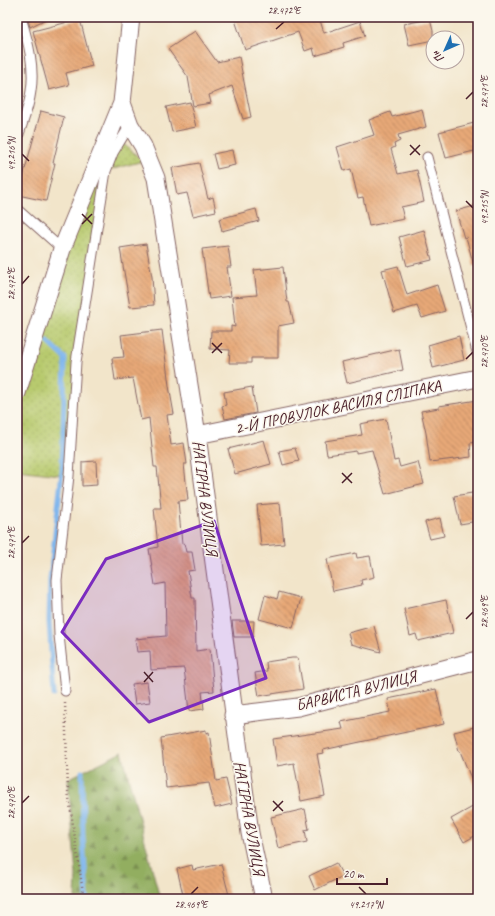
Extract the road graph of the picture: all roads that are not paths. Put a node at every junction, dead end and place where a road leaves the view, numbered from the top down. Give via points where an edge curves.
1 (21, 17) edge
2 (132, 17) edge
3 (122, 103) junction
4 (130, 125) junction
5 (17, 140) edge
6 (427, 157) dead end
7 (17, 208) edge
8 (62, 249) junction
9 (478, 356) edge
10 (478, 378) edge
11 (17, 393) edge
12 (197, 435) junction
13 (478, 660) edge
14 (65, 690) road end
15 (233, 715) junction
16 (264, 899) edge

1 - 5 lane via 32,70 28,108
2 - 3 street
3 - 4 street, НАГІРНА ВУЛИЦЯ
3 - 8 street
4 - 12 street, НАГІРНА ВУЛИЦЯ via 143,146 156,178
4 - 14 lane via 113,153 106,171 76,362 69,476 57,580
6 - 9 lane
7 - 8 lane
8 - 11 street
10 - 12 street, 2-Й ПРОВУЛОК ВАСИЛЯ СЛІПАКА
12 - 15 street, НАГІРНА ВУЛИЦЯ
13 - 15 street, БАРВИСТА ВУЛИЦЯ via 298,707
15 - 16 street, НАГІРНА ВУЛИЦЯ via 250,833

